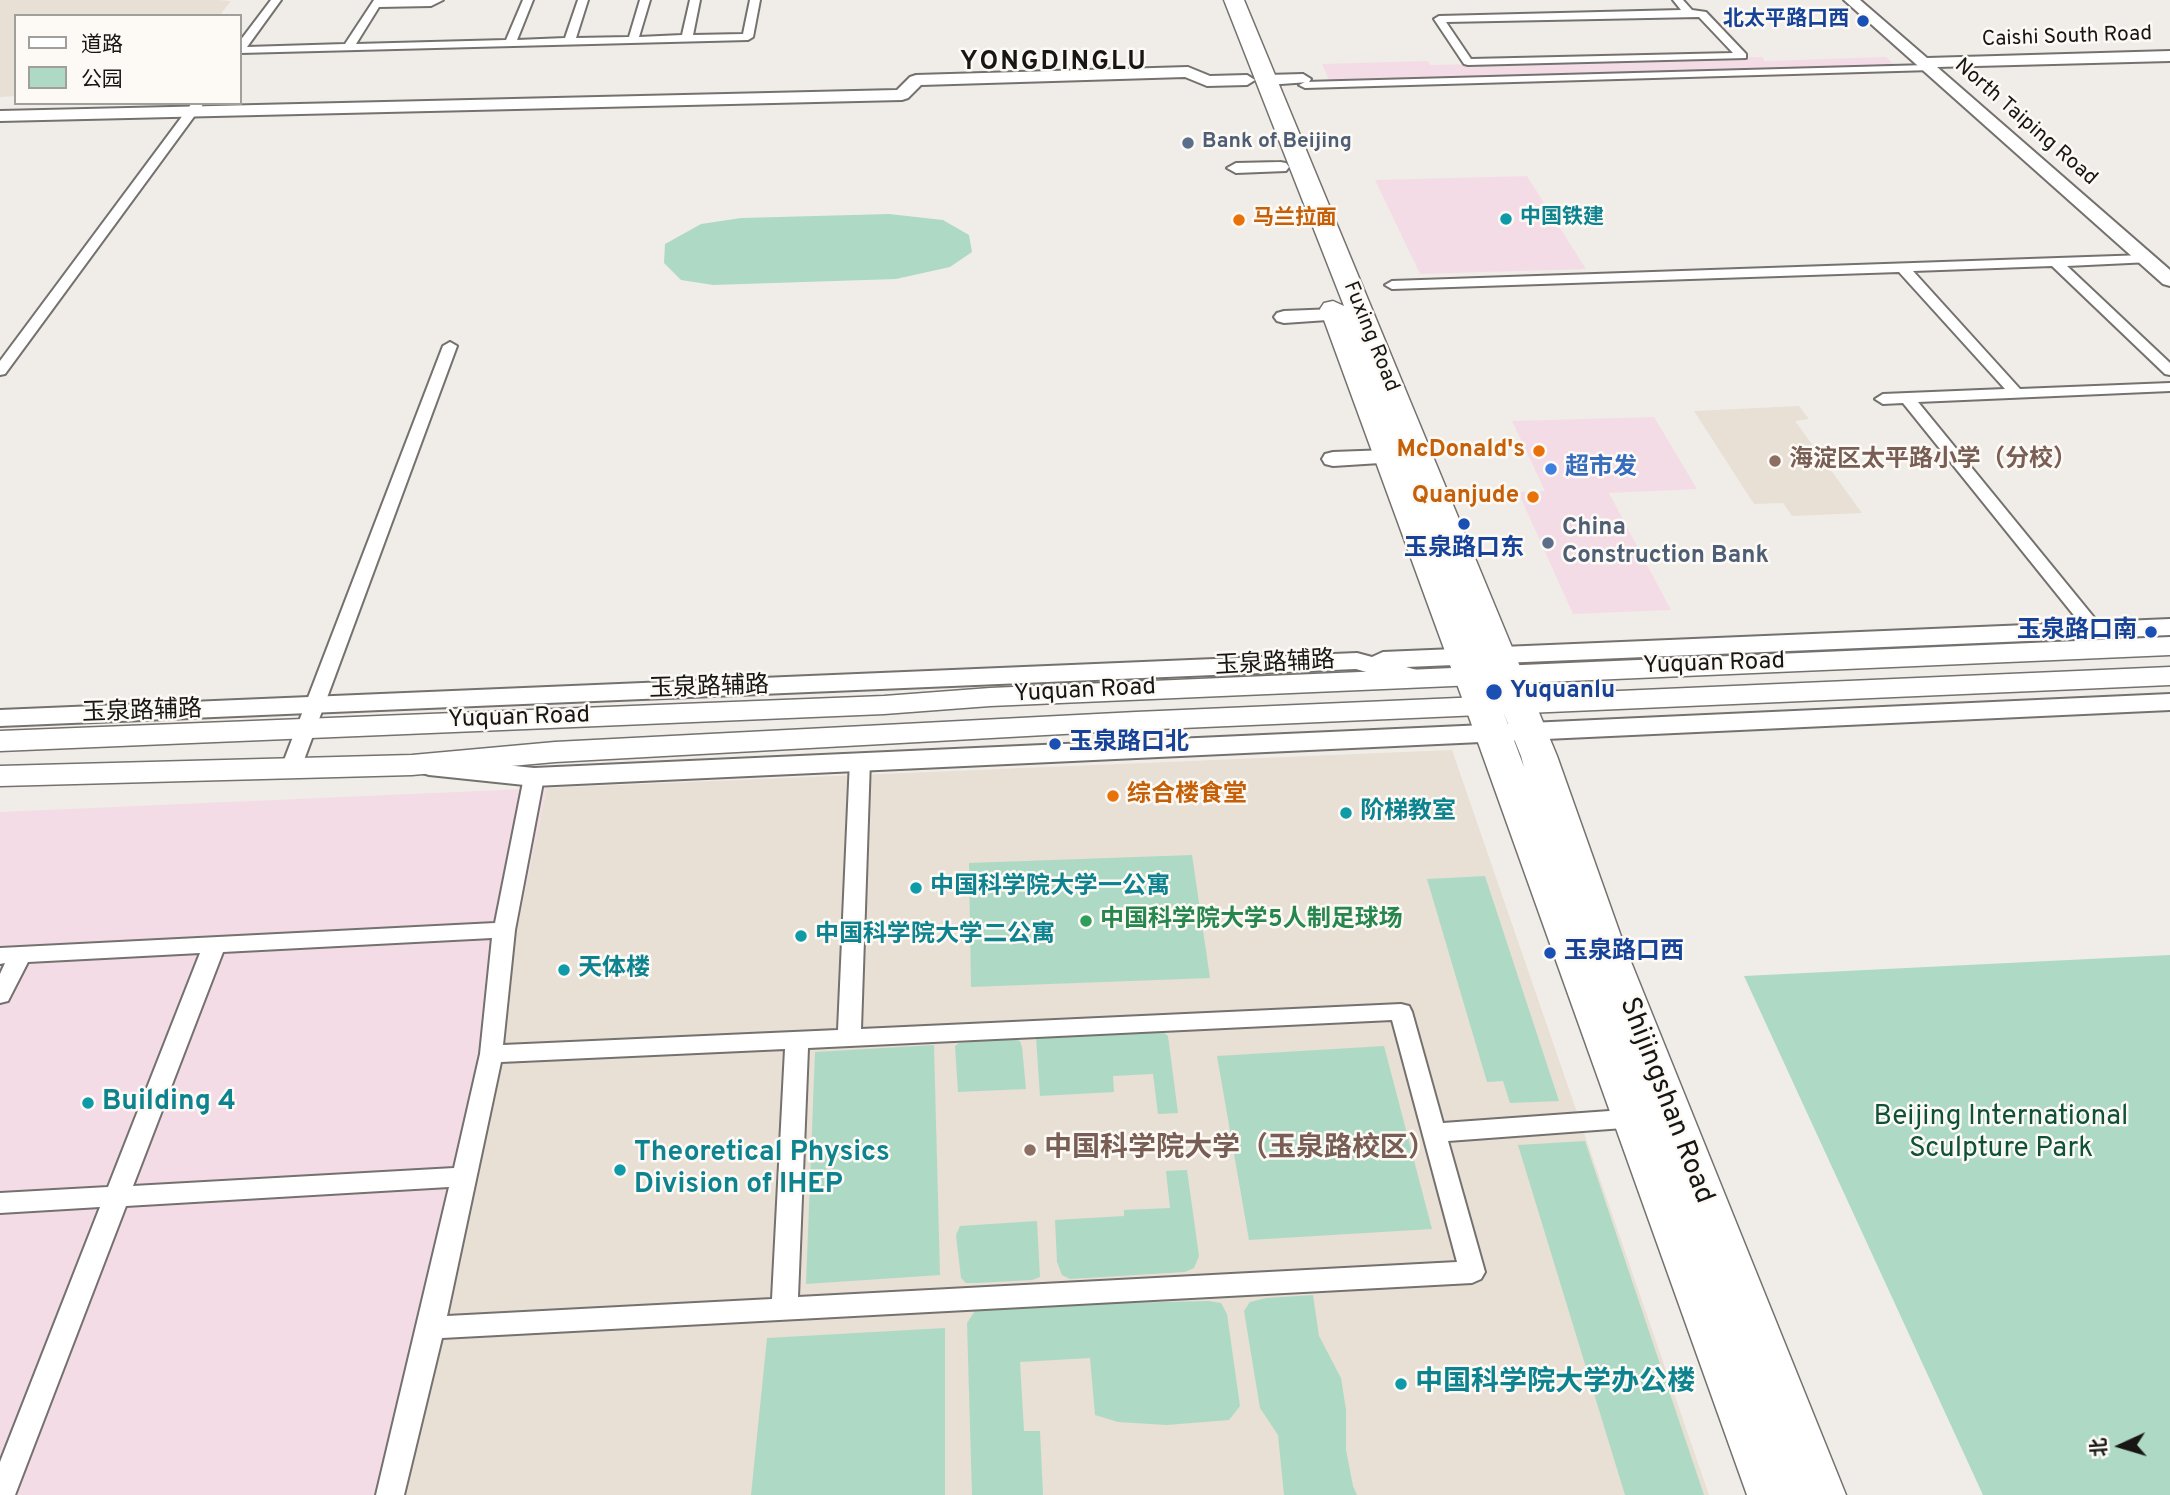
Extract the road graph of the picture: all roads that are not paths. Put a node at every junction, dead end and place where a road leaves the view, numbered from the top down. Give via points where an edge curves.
1 (276, 0) edge
2 (438, 0) edge
3 (528, 0) edge
4 (583, 0) edge
5 (645, 0) edge
6 (695, 0) edge
7 (755, 0) edge
8 (1217, 0) edge
9 (1234, 0) edge
10 (1610, 0) edge
11 (1678, 0) edge
12 (1851, 0) edge
13 (378, 2) edge
14 (1689, 13) junction
15 (1622, 14) junction
16 (687, 39) junction
17 (633, 40) junction
18 (569, 42) junction
19 (510, 43) junction
20 (242, 46) edge
21 (349, 47) junction
22 (242, 49) edge
23 (2170, 56) edge
24 (1925, 65) junction
25 (1257, 80) junction
26 (1304, 82) joint
27 (192, 106) edge
28 (0, 108) edge
29 (0, 116) edge
30 (1280, 167) junction
31 (1236, 169) dead end
32 (2146, 259) junction
33 (2055, 262) junction
34 (1902, 267) junction
35 (2167, 276) edge
36 (1392, 285) dead end
37 (1335, 315) junction
38 (1284, 317) dead end
39 (450, 346) dead end
40 (0, 371) edge
41 (2170, 371) edge
42 (2170, 387) edge
43 (2017, 394) junction
44 (1907, 398) junction
45 (1883, 399) dead end
46 (1388, 457) junction
47 (1333, 459) dead end
48 (2170, 627) edge
49 (2095, 629) junction
50 (1811, 641) junction
51 (2170, 646) edge
52 (1945, 655) junction
53 (1357, 661) junction
54 (2170, 676) edge
55 (1415, 677) junction
56 (1495, 692) junction
57 (1747, 694) junction
58 (2170, 702) edge
59 (1896, 712) junction
60 (312, 716) junction
61 (0, 719) edge
62 (999, 730) junction
63 (0, 741) edge
64 (904, 759) junction
65 (860, 760) junction
66 (412, 765) junction
67 (291, 768) junction
68 (0, 776) edge
69 (534, 777) junction
70 (504, 930) junction
71 (214, 946) junction
72 (10, 956) edge
73 (0, 995) edge
74 (849, 1036) junction
75 (797, 1039) junction
76 (491, 1054) junction
77 (1637, 1118) junction
78 (1436, 1133) junction
79 (464, 1177) junction
80 (117, 1197) junction
81 (0, 1203) edge
82 (784, 1309) junction
83 (431, 1328) junction
84 (1, 1495) edge
85 (390, 1495) edge
86 (1774, 1495) edge
87 (1819, 1495) edge

1 - 20 street
2 - 13 street
3 - 19 street
4 - 18 street
5 - 17 street
6 - 16 street
7 - 16 street via 748,37
8 - 25 highway, Fuxing Road
9 - 25 highway, Fuxing Road
10 - 15 street
11 - 14 street
12 - 24 street, North Taiping Road
13 - 21 street
14 - 15 street
14 - 15 street via 1702,13 1742,56 1468,62 1439,19 1515,13
16 - 17 street
17 - 18 street
18 - 19 street
19 - 21 street
21 - 22 street
23 - 24 street, Caishi South Road
24 - 26 street
24 - 32 street, North Taiping Road
25 - 26 street
25 - 27 street via 1207,81 1188,72 916,80 902,95
25 - 30 highway, Fuxing Road
25 - 56 highway, Fuxing Road
27 - 28 street
27 - 29 street
27 - 40 street
30 - 31 street
30 - 37 highway, Fuxing Road
32 - 33 street
32 - 35 street, North Taiping Road
33 - 34 street
33 - 41 street
34 - 36 street
34 - 43 street
37 - 38 street
37 - 46 highway, Fuxing Road
39 - 60 street
42 - 43 street
43 - 44 street
44 - 45 street
44 - 49 street
46 - 47 street
46 - 56 highway, Fuxing Road
48 - 49 street, Yuquan Road
49 - 50 street, Yuquan Road
50 - 52 street
50 - 56 street, Yuquan Road
51 - 52 main road, Yuquan Road
52 - 56 main road, Yuquan Road
53 - 55 street, 玉泉路辅路
53 - 56 street, Yuquan Road
53 - 60 street, 玉泉路辅路
54 - 57 main road, Yuquan Road
55 - 56 main road, Yuquan Road
55 - 60 main road, Yuquan Road via 884,705
56 - 57 main road, Yuquan Road
56 - 59 street, Yuquan Road
56 - 62 main road, Yuquan Road
56 - 64 street
56 - 77 highway, Shijingshan Road
56 - 87 highway, Shijingshan Road via 1602,942
57 - 59 street
58 - 59 street, Yuquan Road
60 - 61 street, 玉泉路辅路
60 - 63 main road, Yuquan Road
60 - 67 street
62 - 64 street
62 - 66 main road, Yuquan Road via 555,751
64 - 65 street
65 - 69 street
65 - 74 street
66 - 67 main road, Yuquan Road
66 - 69 street
67 - 68 main road, Yuquan Road
69 - 70 street
70 - 71 street
70 - 76 street
71 - 72 street
71 - 80 street
72 - 73 street
74 - 75 street
74 - 78 street via 1401,1012
75 - 76 street
75 - 82 street
76 - 79 street
77 - 78 street
77 - 86 highway, Shijingshan Road
78 - 82 street via 1472,1272
79 - 80 street
79 - 83 street
80 - 81 street
80 - 84 street
82 - 83 street
83 - 85 street

